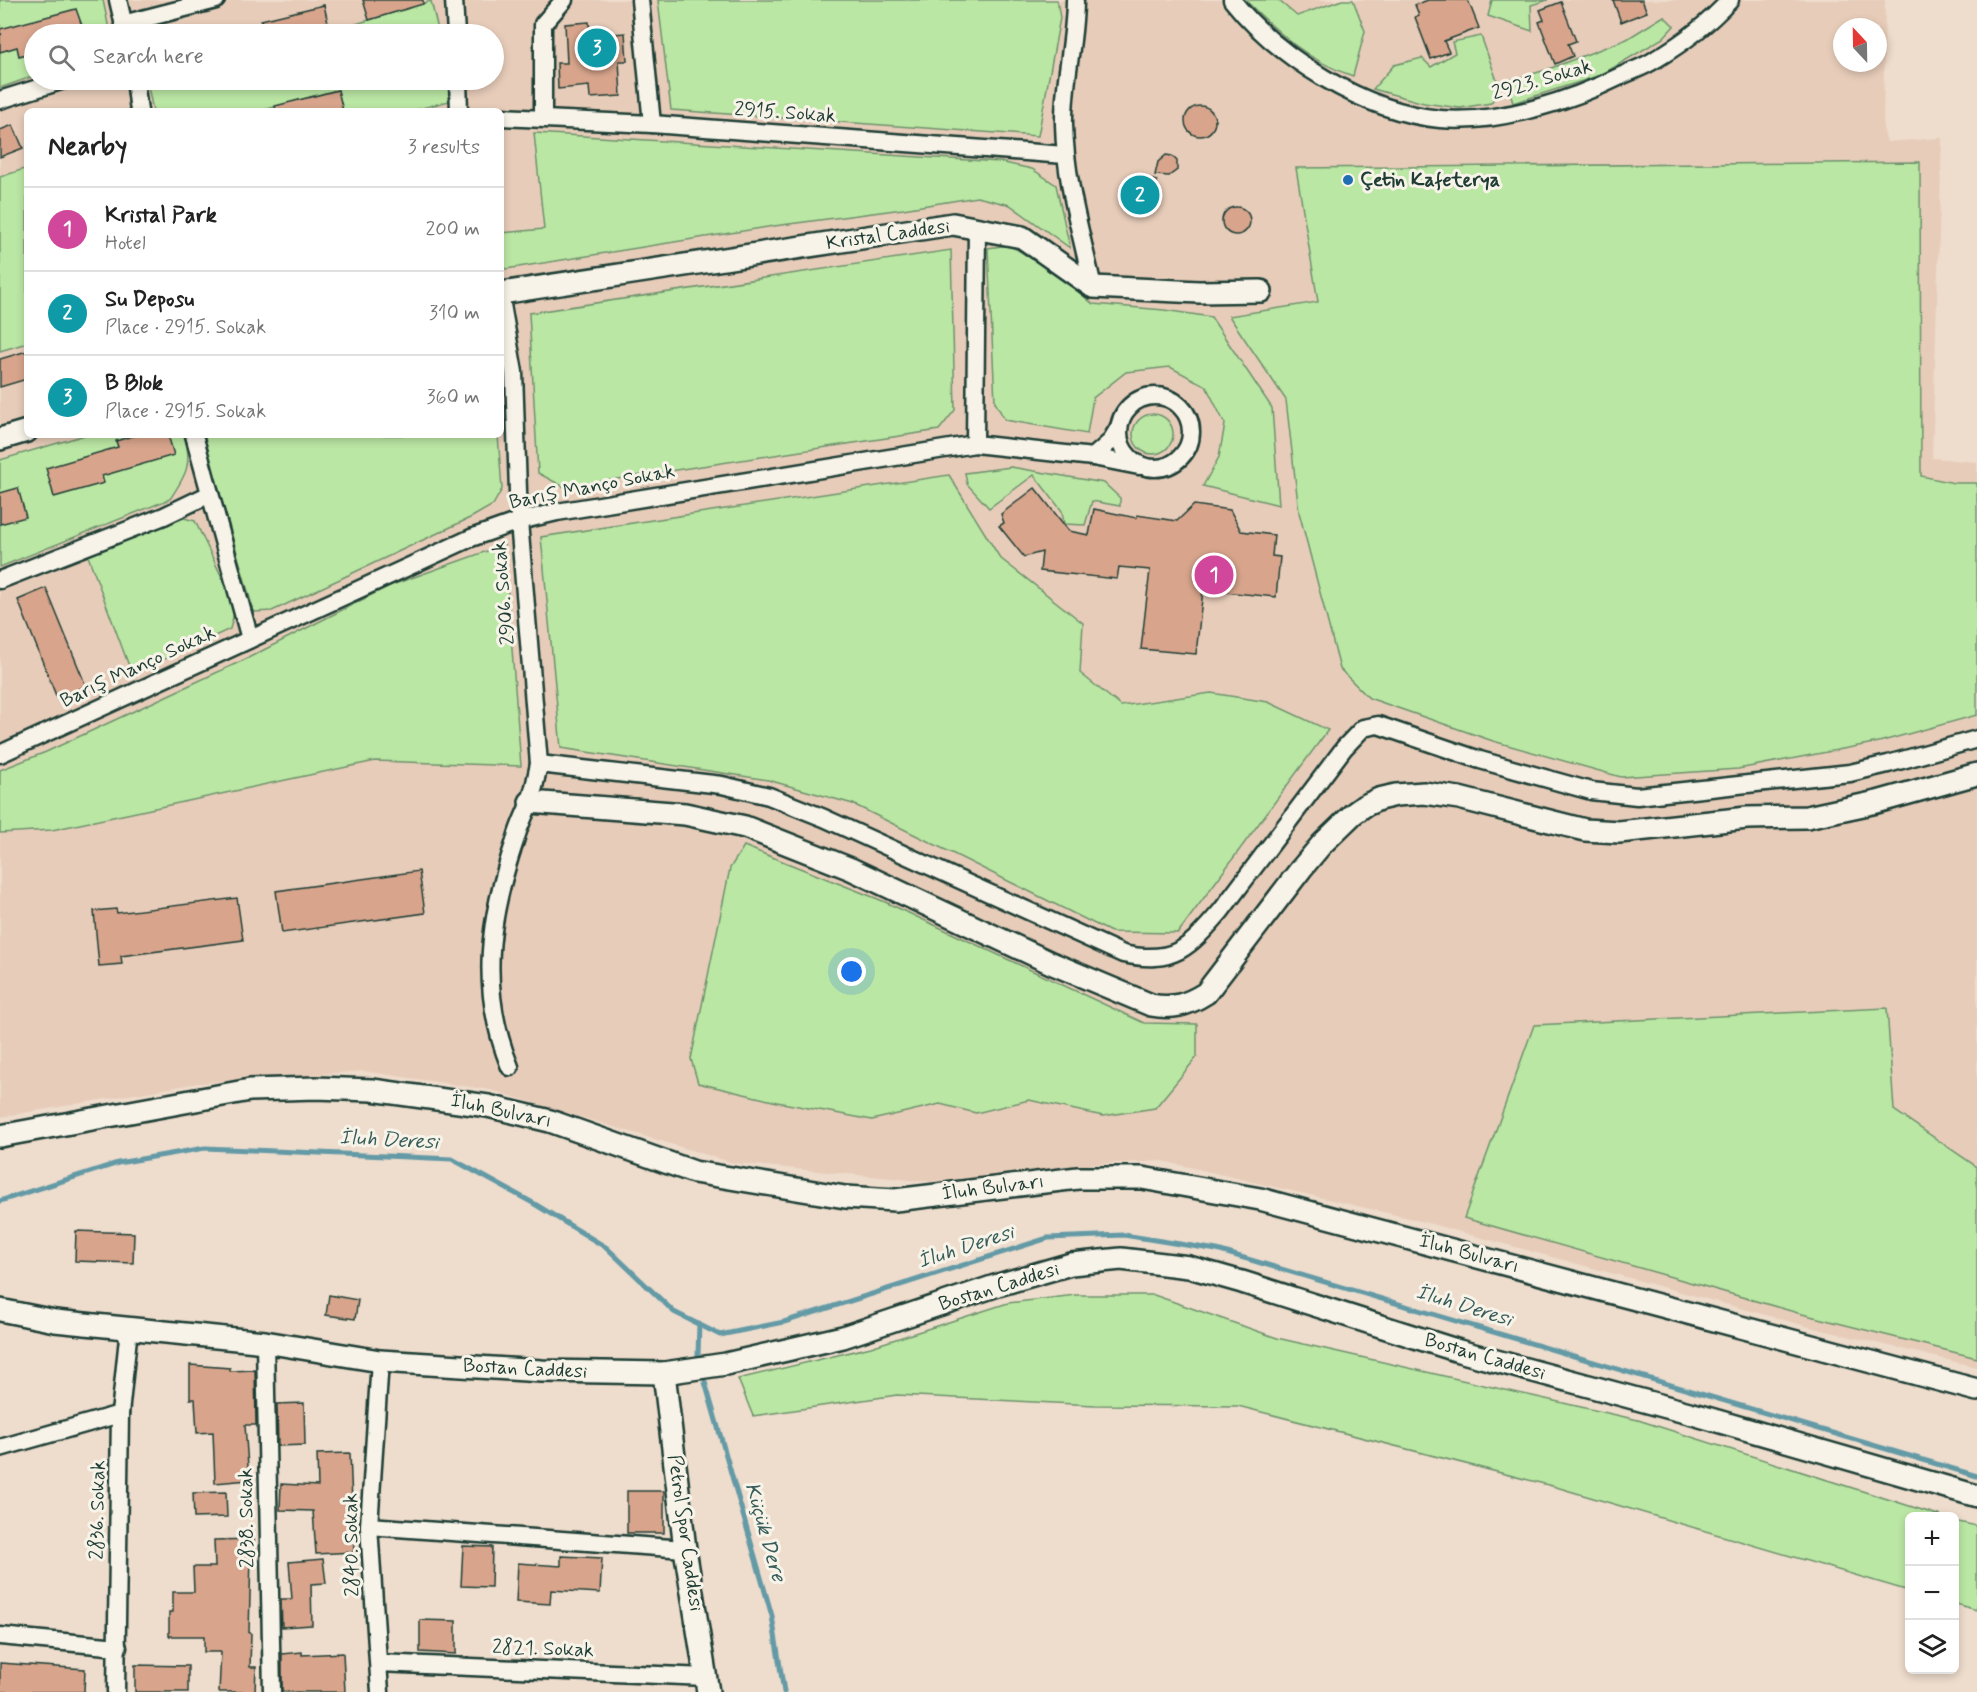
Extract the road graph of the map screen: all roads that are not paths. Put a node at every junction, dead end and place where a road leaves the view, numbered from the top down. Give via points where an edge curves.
1 (118, 0) edge
2 (216, 0) edge
3 (454, 0) edge
4 (564, 0) edge
5 (640, 0) edge
6 (1075, 0) edge
7 (1232, 0) edge
8 (1730, 0) edge
9 (124, 24) edge
10 (141, 24) edge
11 (455, 24) edge
12 (32, 90) edge
13 (136, 90) edge
14 (458, 90) edge
15 (0, 100) edge
16 (139, 108) edge
17 (459, 108) edge
18 (504, 117) edge
19 (543, 118) junction
20 (652, 124) junction
21 (1065, 155) junction
22 (977, 227) junction
23 (1093, 287) junction
24 (1261, 291) dead end
25 (504, 293) edge
26 (504, 316) edge
27 (1119, 428) junction
28 (24, 432) edge
29 (195, 438) edge
30 (0, 439) edge
31 (975, 444) junction
32 (1093, 457) junction
33 (1143, 466) junction
34 (210, 494) junction
35 (519, 521) junction
36 (0, 580) edge
37 (250, 639) junction
38 (1977, 739) edge
39 (0, 754) edge
40 (539, 764) junction
41 (1977, 774) edge
42 (530, 802) junction
43 (510, 1067) dead end
44 (0, 1136) edge
45 (0, 1310) edge
46 (129, 1328) junction
47 (265, 1342) junction
48 (380, 1361) junction
49 (664, 1373) junction
50 (1977, 1390) edge
51 (120, 1414) junction
52 (0, 1448) edge
53 (1977, 1496) edge
54 (369, 1526) junction
55 (686, 1549) junction
56 (0, 1636) edge
57 (118, 1647) junction
58 (379, 1663) junction
59 (707, 1685) edge
60 (116, 1692) edge
61 (272, 1692) edge
62 (380, 1692) edge

1 - 9 street
2 - 10 street
3 - 11 street
4 - 19 street via 543,24
5 - 20 street
6 - 21 street via 1064,101
7 - 8 street, 2923. Sokak via 1294,59 1347,90 1388,108 1440,118 1490,117 1548,104 1602,85 1654,60 1696,31
12 - 15 street
13 - 16 street
14 - 17 street
18 - 19 street, 2915. Sokak
19 - 20 street, 2915. Sokak
20 - 21 street, 2915. Sokak
21 - 23 street
22 - 23 street, Kristal Caddesi via 1022,237
22 - 25 street, Kristal Caddesi via 953,224
22 - 31 street
23 - 24 street
26 - 35 street, 2906. Sokak via 514,372
27 - 32 street
27 - 33 street via 1124,451
27 - 33 street via 1129,407 1149,396 1171,399 1188,414 1191,439 1183,456 1168,467
28 - 30 street
29 - 34 street
31 - 32 street, Barış Manço Sokak
31 - 35 street, Barış Manço Sokak
32 - 33 street, Barış Manço Sokak
34 - 36 street
34 - 37 street
35 - 37 street, Barış Manço Sokak via 471,538
35 - 40 street, 2906. Sokak
37 - 39 street, Barış Manço Sokak
38 - 40 street via 1850,773 1637,796 1591,791 1480,760 1378,725 1364,728 1344,748 1200,935 1182,949 1155,959 1123,954 769,796 722,785
40 - 42 street, 2906. Sokak
41 - 42 street via 1807,817 1747,818 1619,832 1585,830 1424,793 1379,799 1353,814 1322,844 1206,993 1176,1007 1151,1005 1051,963 851,869 745,827 685,814
42 - 43 street, 2906. Sokak via 502,883 490,939 493,1004 499,1039
44 - 50 street, İluh Bulvarı via 250,1090 338,1089 383,1091 488,1106 550,1120 694,1172 845,1197 895,1200 1078,1178 1142,1178 1260,1199
45 - 46 street, Bostan Caddesi via 56,1321
46 - 47 street, Bostan Caddesi
46 - 51 street, 2836. Sokak
47 - 48 street, Bostan Caddesi
47 - 61 street, 2838. Sokak
48 - 49 street, Bostan Caddesi via 542,1371
48 - 54 street, 2840. Sokak
49 - 53 street, Bostan Caddesi via 726,1364 843,1337 1071,1264 1121,1259 1189,1267 1459,1351
49 - 55 street, Petrol Spor Caddesi
51 - 52 street
51 - 57 street, 2836. Sokak
54 - 55 street
54 - 58 street, 2840. Sokak
55 - 59 street, Petrol Spor Caddesi
56 - 57 street
57 - 60 street, 2836. Sokak
58 - 59 street, 2821. Sokak
58 - 62 street, 2840. Sokak

